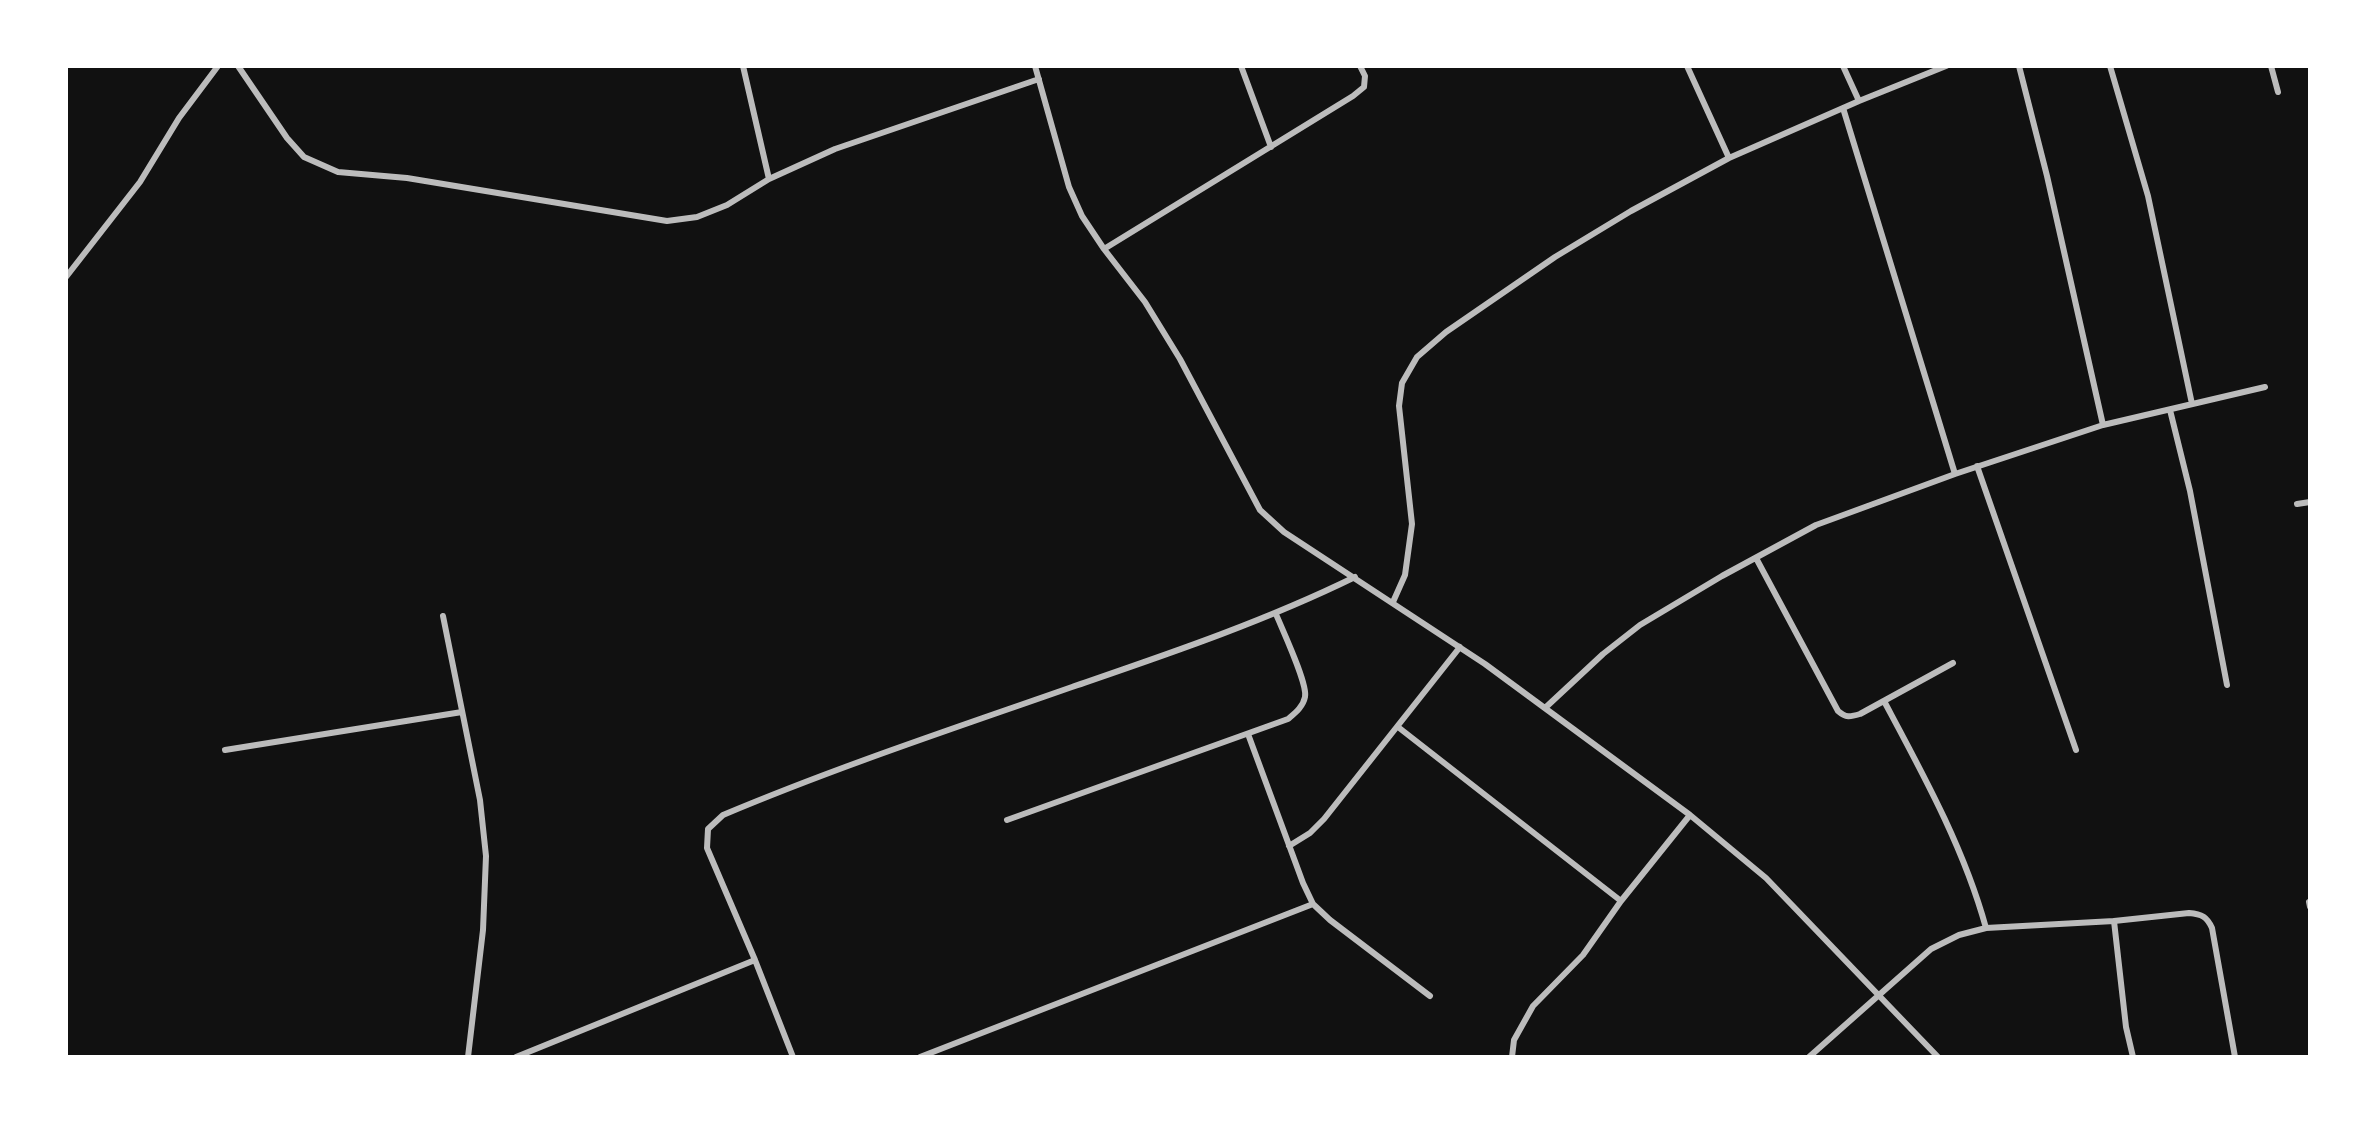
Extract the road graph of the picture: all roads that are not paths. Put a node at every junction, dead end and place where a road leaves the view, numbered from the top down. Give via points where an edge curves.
1 (218, 66) edge
2 (238, 66) edge
3 (743, 66) edge
4 (1035, 66) edge
5 (1241, 66) edge
6 (1360, 66) edge
7 (1687, 66) edge
8 (1843, 66) edge
9 (1946, 66) edge
10 (2019, 66) edge
11 (2110, 66) edge
12 (2271, 66) edge
13 (1039, 79) junction
14 (2278, 92) dead end
15 (1858, 101) junction
16 (1843, 108) junction
17 (1271, 147) junction
18 (1729, 158) junction
19 (769, 179) junction
20 (1104, 249) junction
21 (66, 277) edge
22 (2265, 387) dead end
23 (2192, 404) junction
24 (2170, 410) junction
25 (2103, 425) junction
26 (1977, 466) junction
27 (1955, 474) junction
28 (2310, 502) edge
29 (2297, 504) dead end
30 (1756, 558) junction
31 (1355, 577) junction
32 (1393, 602) junction
33 (1276, 614) junction
34 (443, 616) dead end
35 (1460, 647) junction
36 (1953, 663) dead end
37 (2227, 685) dead end
38 (1884, 701) junction
39 (1545, 708) junction
40 (462, 712) junction
41 (1398, 727) junction
42 (1248, 734) junction
43 (225, 750) dead end
44 (2076, 750) dead end
45 (1690, 815) junction
46 (1007, 820) dead end
47 (1289, 846) junction
48 (1621, 901) junction
49 (2309, 902) edge
50 (1313, 904) junction
51 (2310, 907) edge
52 (2115, 921) junction
53 (1986, 928) junction
54 (755, 960) junction
55 (1879, 994) junction
56 (1430, 996) dead end
57 (468, 1057) edge
58 (516, 1057) edge
59 (793, 1057) edge
60 (920, 1057) edge
61 (1512, 1057) edge
62 (1809, 1057) edge
63 (1938, 1057) edge
64 (2133, 1057) edge
65 (2235, 1057) edge

1 - 21 street via 179,118 140,182
2 - 19 street via 304,157 338,172 407,178 667,221 697,217 727,205
3 - 19 street
4 - 13 street
5 - 17 street
6 - 17 street via 1365,76 1364,87
7 - 18 street
8 - 15 street
9 - 15 street
10 - 25 street
11 - 23 street via 2148,196
12 - 14 street
13 - 19 street via 835,149
13 - 20 street via 1069,187
15 - 16 street
16 - 18 street
16 - 27 street
17 - 20 street
18 - 32 street via 1555,257 1446,332 1417,357 1402,383 1400,406 1412,524 1405,575
20 - 31 street via 1145,302 1180,359 1260,510 1284,532
22 - 23 street
23 - 24 street
24 - 25 street
24 - 37 street via 2192,501
25 - 26 street
26 - 27 street
26 - 44 street
27 - 30 street via 1816,525
28 - 29 street
30 - 38 street via 1838,711 1851,717
30 - 39 street via 1640,625
31 - 32 street
31 - 33 street
32 - 35 street
33 - 42 street via 1306,695 1302,707 1288,719
33 - 54 street via 956,727 723,815 708,829 707,848
34 - 40 street
35 - 39 street
35 - 41 street
36 - 38 street
38 - 53 street via 1952,835
39 - 45 street
40 - 43 street
40 - 57 street via 480,800 486,856 483,930
41 - 47 street via 1324,819
41 - 48 street
42 - 46 street
42 - 47 street
45 - 48 street
45 - 55 street via 1766,878
47 - 50 street
48 - 61 street via 1583,955 1533,1006 1514,1040
49 - 51 street
50 - 56 street
50 - 60 street
52 - 53 street
52 - 64 street via 2126,1027
52 - 65 street via 2189,913 2207,918
53 - 55 street via 1959,934 1931,949
54 - 58 street
54 - 59 street
55 - 62 street
55 - 63 street

